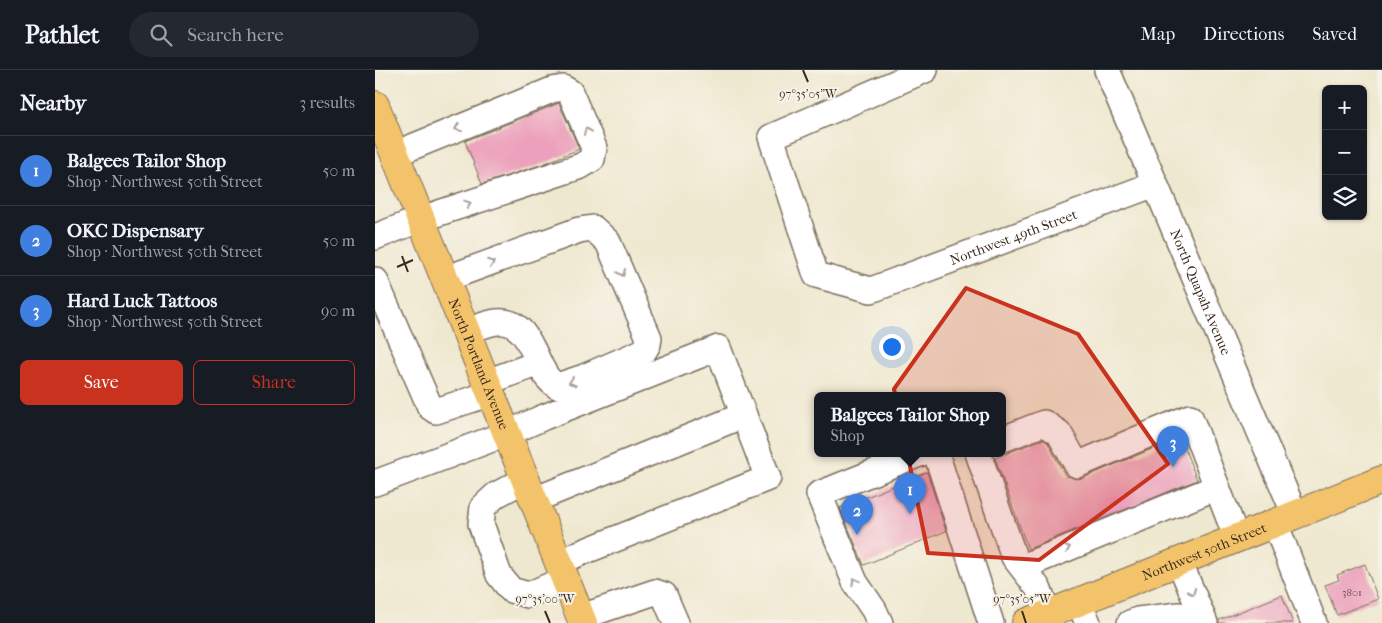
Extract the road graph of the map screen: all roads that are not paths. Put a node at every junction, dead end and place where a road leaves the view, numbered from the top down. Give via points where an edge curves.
1 (925, 70) edge
2 (1107, 70) edge
3 (375, 105) edge
4 (395, 154) junction
5 (1155, 184) junction
6 (421, 219) junction
7 (375, 237) edge
8 (445, 279) junction
9 (375, 280) edge
10 (467, 331) junction
11 (539, 363) junction
12 (490, 387) junction
13 (744, 415) junction
14 (508, 433) junction
15 (1006, 438) edge
16 (912, 457) edge
17 (937, 457) edge
18 (979, 457) edge
19 (1382, 480) edge
20 (375, 482) edge
21 (1217, 487) junction
22 (530, 490) junction
23 (1285, 519) junction
24 (1237, 538) junction
25 (1179, 561) junction
26 (1022, 567) junction
27 (562, 570) junction
28 (1084, 612) edge
29 (576, 618) edge
30 (1037, 619) edge
31 (676, 623) edge
32 (880, 623) edge
33 (991, 623) edge
34 (1130, 623) edge
35 (1185, 623) edge
36 (1205, 623) edge
37 (1314, 623) edge

1 - 5 street, Northwest 49th Street via 771,136 816,275 871,290
2 - 5 street, North Quapah Avenue
3 - 4 main road, North Portland Avenue
4 - 6 main road, North Portland Avenue
6 -> 4 street via 581,166 592,159 594,148 570,92 563,88
5 - 23 street, North Quapah Avenue
6 - 7 street
6 - 8 main road, North Portland Avenue
8 - 10 main road, North Portland Avenue
8 -> 11 street via 579,230 593,228 601,234 622,272 649,338 648,344 644,351 563,385 557,386 546,378
9 - 12 street via 430,407 436,411
10 - 11 street via 495,322 516,326 527,337
10 - 12 main road, North Portland Avenue
11 - 12 street
12 - 14 main road, North Portland Avenue
13 - 14 street via 718,348
13 - 22 street
13 - 27 street via 768,478
14 - 20 street
14 - 22 main road, North Portland Avenue
15 - 21 street via 1044,423 1059,433 1077,465 1190,417
32 -> 16 street via 855,582 819,494
17 - 33 street
18 - 26 street via 1014,557
19 - 23 main road, Northwest 50th Street
21 - 24 street
26 -> 21 street
22 - 27 main road, North Portland Avenue
22 - 27 street via 496,495 483,507 481,524 499,574 511,590 528,595
23 - 24 main road, Northwest 50th Street
23 - 37 street, North Quapah Avenue
24 - 25 main road, Northwest 50th Street
25 - 28 main road, Northwest 50th Street
25 -> 36 street
26 - 30 street via 1038,588
27 - 29 main road, North Portland Avenue
28 - 30 main road, Northwest 50th Street
29 - 31 street via 655,592 664,595
34 - 35 street via 1179,615

